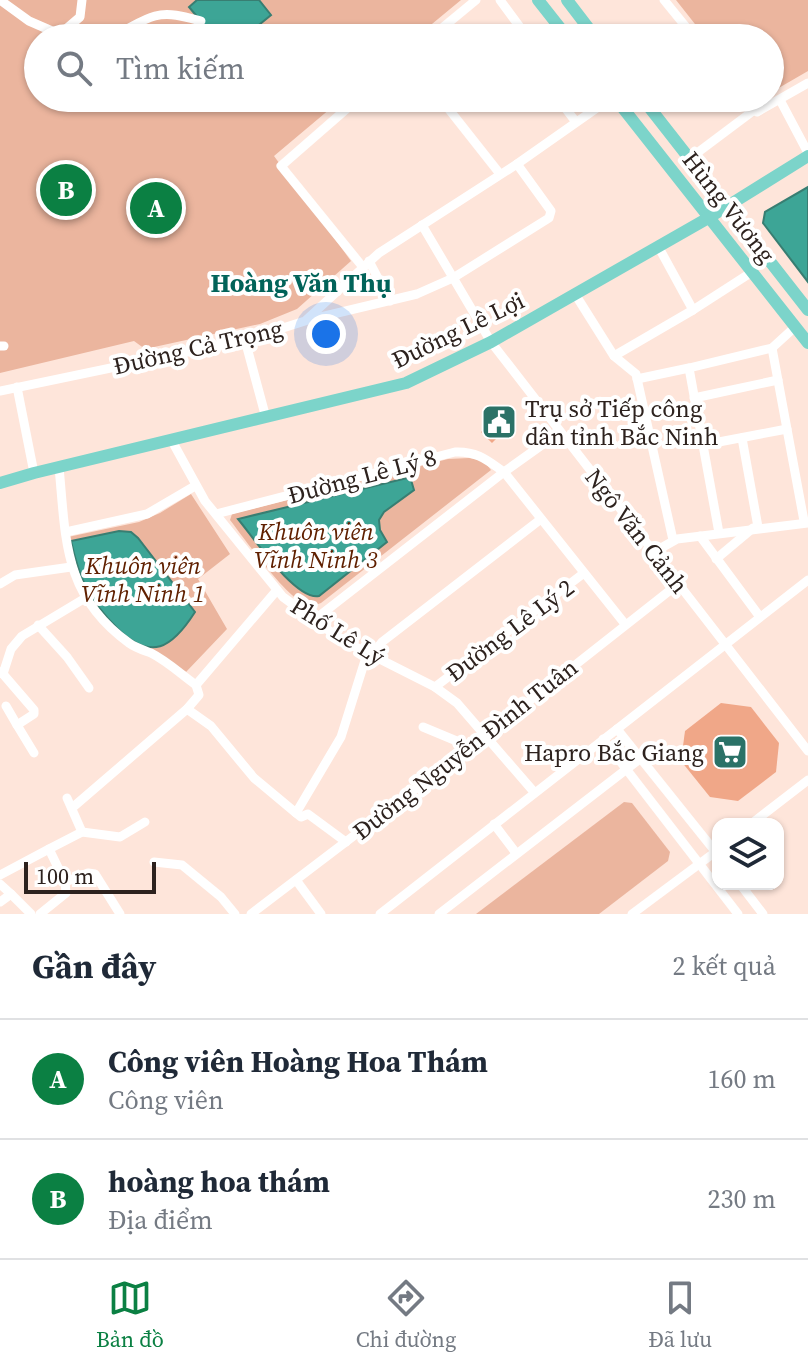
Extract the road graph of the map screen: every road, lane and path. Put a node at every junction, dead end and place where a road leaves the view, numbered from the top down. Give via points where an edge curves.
1 (0, 0) edge
2 (82, 0) edge
3 (476, 0) edge
4 (500, 0) edge
5 (538, 0) edge
6 (567, 0) edge
7 (664, 0) edge
8 (201, 21) dead end
9 (38, 24) edge
10 (74, 24) edge
11 (138, 24) edge
12 (447, 24) edge
13 (518, 24) edge
14 (553, 24) edge
15 (585, 24) edge
16 (684, 24) edge
17 (808, 83) edge
18 (784, 98) edge
19 (784, 108) edge
20 (343, 112) edge
21 (451, 112) edge
22 (568, 112) edge
23 (591, 112) edge
24 (624, 112) edge
25 (653, 112) edge
26 (752, 112) edge
27 (576, 122) junction
28 (808, 154) edge
29 (689, 159) junction
30 (517, 164) junction
31 (500, 174) junction
32 (726, 207) junction
33 (710, 217) junction
34 (422, 225) junction
35 (658, 246) junction
36 (366, 263) junction
37 (752, 272) junction
38 (453, 278) junction
39 (575, 294) junction
40 (390, 301) junction
41 (693, 310) junction
42 (808, 310) edge
43 (305, 321) junction
44 (795, 327) junction
45 (245, 340) junction
46 (491, 342) junction
47 (808, 343) edge
48 (772, 348) junction
49 (614, 356) junction
50 (689, 368) junction
51 (637, 379) junction
52 (778, 380) junction
53 (17, 387) junction
54 (0, 391) edge
55 (694, 398) junction
56 (266, 418) junction
57 (787, 429) junction
58 (560, 432) junction
59 (742, 438) junction
60 (172, 441) junction
61 (703, 445) junction
62 (59, 467) junction
63 (504, 472) junction
64 (34, 473) junction
65 (0, 483) edge
66 (195, 486) junction
67 (216, 514) junction
68 (541, 519) junction
69 (806, 522) edge
70 (756, 528) junction
71 (66, 532) junction
72 (719, 533) junction
73 (700, 536) junction
74 (673, 540) junction
75 (654, 552) junction
76 (716, 559) junction
77 (71, 567) junction
78 (584, 573) junction
79 (808, 580) edge
80 (0, 584) edge
81 (678, 584) junction
82 (277, 590) junction
83 (87, 597) junction
84 (760, 617) junction
85 (314, 620) junction
86 (625, 624) junction
87 (38, 625) junction
88 (725, 644) junction
89 (369, 655) junction
90 (1, 673) edge
91 (196, 685) junction
92 (435, 687) junction
93 (89, 688) dead end
94 (6, 706) dead end
95 (187, 709) junction
96 (17, 725) junction
97 (423, 727) dead end
98 (617, 729) junction
99 (485, 736) junction
100 (603, 739) junction
101 (471, 747) junction
102 (808, 751) edge
103 (34, 753) dead end
104 (641, 758) junction
105 (626, 769) junction
106 (808, 780) edge
107 (534, 792) junction
108 (67, 798) dead end
109 (72, 808) junction
110 (296, 813) junction
111 (759, 818) edge
112 (145, 822) dead end
113 (494, 824) junction
114 (82, 832) junction
115 (346, 842) junction
116 (712, 846) edge
117 (49, 849) junction
118 (516, 853) junction
119 (712, 855) edge
120 (154, 862) dead end
121 (701, 863) junction
122 (0, 875) edge
123 (296, 880) junction
124 (65, 882) junction
125 (0, 884) edge
126 (745, 890) edge
127 (11, 894) junction
128 (0, 902) edge
129 (387, 912) edge
130 (31, 914) edge
131 (40, 914) edge
132 (120, 914) edge
133 (235, 914) edge
134 (251, 914) edge
135 (321, 914) edge
136 (439, 914) edge
137 (632, 914) edge
138 (738, 914) edge
139 (763, 914) edge

1 - 9 street
2 - 10 street
3 - 12 street
4 - 13 street
5 - 14 main road
6 - 15 main road
7 - 16 street
8 - 11 street via 167,14
17 - 18 street
19 - 28 street
20 - 36 street via 281,166
21 - 31 street
22 - 27 street
23 - 27 street, Đường Cả Trọng
24 - 33 main road, Hùng Vương
25 - 29 main road, Hùng Vương
26 - 29 street
27 - 30 street, Đường Cả Trọng
28 - 32 main road, Đường Lê Lợi
29 - 32 main road, Hùng Vương
30 - 31 street, Đường Cả Trọng
30 - 38 street via 551,211 549,218
31 - 34 street, Đường Cả Trọng
32 - 33 main road, Đường Lê Lợi
32 - 42 main road, Hùng Vương
33 - 35 main road, Đường Lê Lợi
33 - 37 main road, Hùng Vương
34 - 36 street, Đường Cả Trọng
34 - 38 street, Ngô Văn Cảnh
35 - 39 main road, Đường Lê Lợi
35 - 41 street
36 - 40 street
36 - 43 street, Đường Cả Trọng
37 - 41 street
37 - 44 main road, Hùng Vương
38 - 40 street
38 - 46 street, Ngô Văn Cảnh
39 - 46 main road, Đường Lê Lợi
39 - 49 street
40 - 43 street
41 - 49 street
43 - 45 street, Đường Cả Trọng
44 - 47 main road, Hùng Vương
44 - 48 street
45 - 53 street, Đường Cả Trọng
45 - 56 street
46 - 56 main road, Đường Lê Lợi via 398,385
46 - 58 street, Ngô Văn Cảnh
48 - 50 street
48 - 52 street
49 - 51 street
50 - 51 street
50 - 55 street
51 - 74 street
52 - 55 street
52 - 57 street
53 - 54 street, Đường Cả Trọng
53 - 64 street
55 - 61 street
56 - 60 main road, Đường Lê Lợi
57 - 59 street
57 - 69 street
58 - 63 street
58 - 75 street, Ngô Văn Cảnh
59 - 61 street
59 - 70 street
60 - 62 main road, Đường Lê Lợi
60 - 66 street, Phố Lê Lý
61 - 72 street
62 - 64 main road, Đường Lê Lợi
62 - 71 street
63 - 67 street, Đường Lê Lý 8 via 480,454 455,452
63 - 68 street
63 - 85 street
64 - 65 main road, Đường Lê Lợi
66 - 67 street, Phố Lê Lý
66 - 71 street via 147,514
67 - 82 street, Phố Lê Lý
68 - 78 street
68 - 89 street
69 - 70 street
70 - 72 street
70 - 76 street
71 - 77 street
72 - 73 street
73 - 74 street
73 - 76 street
74 - 75 street
75 - 81 street, Ngô Văn Cảnh
76 - 84 street
77 - 80 street via 15,575
77 - 83 street
78 - 86 street
78 - 92 street, Đường Lê Lý 2
79 - 84 street
81 - 86 street, Đường Nguyễn Đình Tuân
81 - 88 street, Ngô Văn Cảnh
82 - 85 street, Phố Lê Lý
82 - 91 street
83 - 87 street
83 - 91 street via 131,645
84 - 88 street
85 - 89 street, Phố Lê Lý
86 - 99 street, Đường Nguyễn Đình Tuân
87 - 90 street via 14,645
87 - 93 street
88 - 98 street
88 - 102 street, Ngô Văn Cảnh
89 - 92 street, Phố Lê Lý
89 - 110 street via 341,737
90 - 96 street via 35,712
91 - 95 street via 199,695
92 - 99 street, Phố Lê Lý
94 - 96 street
95 - 109 street
95 - 110 street via 211,726 254,778
96 - 103 street
97 - 101 street
98 - 100 street
98 - 104 street
99 - 101 street, Đường Nguyễn Đình Tuân
99 - 107 street, Phố Lê Lý
100 - 105 street
100 - 107 street
101 - 115 street, Đường Nguyễn Đình Tuân
104 - 105 street
104 - 116 street
105 - 118 street
105 - 121 street
106 - 111 street
107 - 113 street
108 - 109 street
109 - 114 street
110 - 115 street via 308,814
112 - 114 street via 120,837
113 - 118 street
113 - 129 street
114 - 117 street
115 - 123 street, Đường Nguyễn Đình Tuân
117 - 122 street
117 - 124 street
118 - 136 street
119 - 121 street
120 - 133 street via 182,865
121 - 137 street
121 - 138 street
123 - 134 street, Đường Nguyễn Đình Tuân
123 - 135 street
124 - 131 street via 65,895
124 - 132 street via 95,874
125 - 127 street
126 - 139 street
127 - 128 street
127 - 130 street

